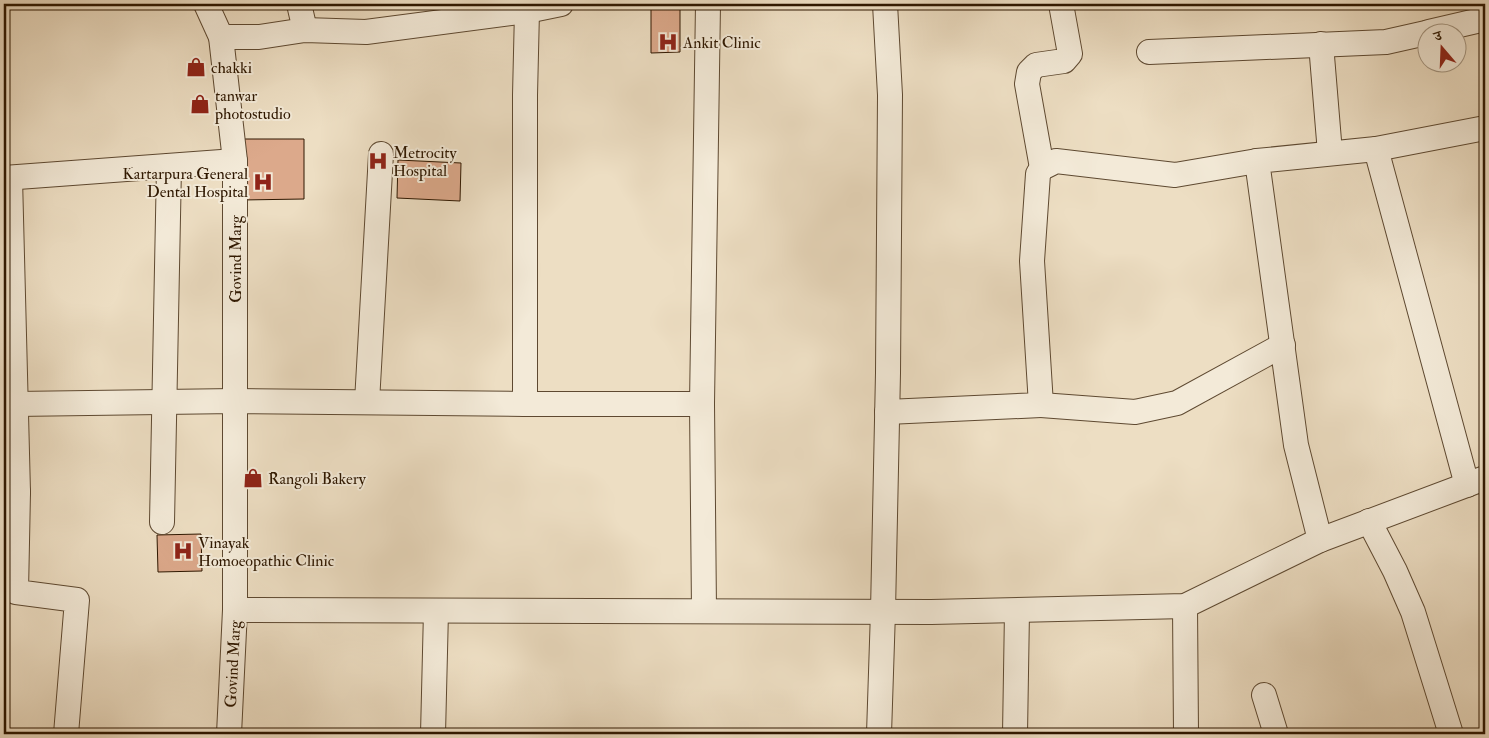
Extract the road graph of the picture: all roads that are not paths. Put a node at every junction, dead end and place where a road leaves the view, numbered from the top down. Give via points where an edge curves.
1 (206, 4) edge
2 (298, 4) edge
3 (561, 4) edge
4 (708, 4) edge
5 (885, 4) edge
6 (1061, 4) edge
7 (527, 11) junction
8 (425, 14) edge
9 (1485, 19) edge
10 (1466, 24) edge
11 (305, 30) junction
12 (1416, 36) edge
13 (221, 37) junction
14 (1321, 44) junction
15 (1149, 52) dead end
16 (1485, 128) edge
17 (1376, 149) junction
18 (381, 154) dead end
19 (1330, 154) junction
20 (235, 161) junction
21 (1257, 161) junction
22 (168, 166) junction
23 (1042, 168) junction
24 (7, 178) edge
25 (9, 329) edge
26 (1283, 345) junction
27 (235, 401) junction
28 (165, 402) junction
29 (367, 402) junction
30 (16, 404) junction
31 (525, 404) junction
32 (702, 404) junction
33 (1041, 405) junction
34 (887, 412) junction
35 (1476, 482) edge
36 (11, 492) edge
37 (1369, 521) junction
38 (162, 522) dead end
39 (1320, 540) junction
40 (1185, 606) junction
41 (235, 610) junction
42 (704, 610) junction
43 (436, 611) junction
44 (883, 611) junction
45 (1017, 611) junction
46 (1264, 694) dead end
47 (66, 734) edge
48 (229, 734) edge
49 (433, 734) edge
50 (879, 734) edge
51 (1015, 734) edge
52 (1186, 734) edge
53 (1276, 734) edge
54 (1452, 734) edge

1 - 13 street, Govind Marg
2 - 11 street
3 - 7 street
4 - 32 street
5 - 34 street via 890,95
6 - 23 street via 1070,54 1064,61 1036,65 1029,72 1027,84
7 - 8 street
7 - 31 street
8 - 11 street via 366,32
9 - 10 street
11 - 13 street via 259,37
12 - 14 street via 1386,42
13 - 20 street, Govind Marg
14 - 15 street
14 - 19 street
16 - 17 street
17 - 19 street
17 - 35 street
18 - 29 street
19 - 21 street
20 - 22 street
20 - 27 street, Govind Marg
21 - 23 street via 1175,175 1056,161
21 - 26 street
22 - 24 street
22 - 28 street
23 - 33 street via 1038,174 1032,261
24 - 25 street
25 - 30 street
26 - 33 street via 1177,403 1135,412
26 - 39 street via 1296,445
27 - 28 street
27 - 29 street
27 - 41 street, Govind Marg
28 - 30 street
28 - 38 street
29 - 31 street
30 - 36 street
31 - 32 street
32 - 42 street
33 - 34 street
34 - 44 street
35 - 37 street
36 - 47 street via 16,592 77,600
37 - 39 street
37 - 54 street via 1413,612
39 - 40 street
40 - 45 street
40 - 52 street
41 - 43 street
41 - 48 street, Govind Marg
42 - 43 street
42 - 44 street
43 - 49 street
44 - 45 street
44 - 50 street
45 - 51 street
46 - 53 street

